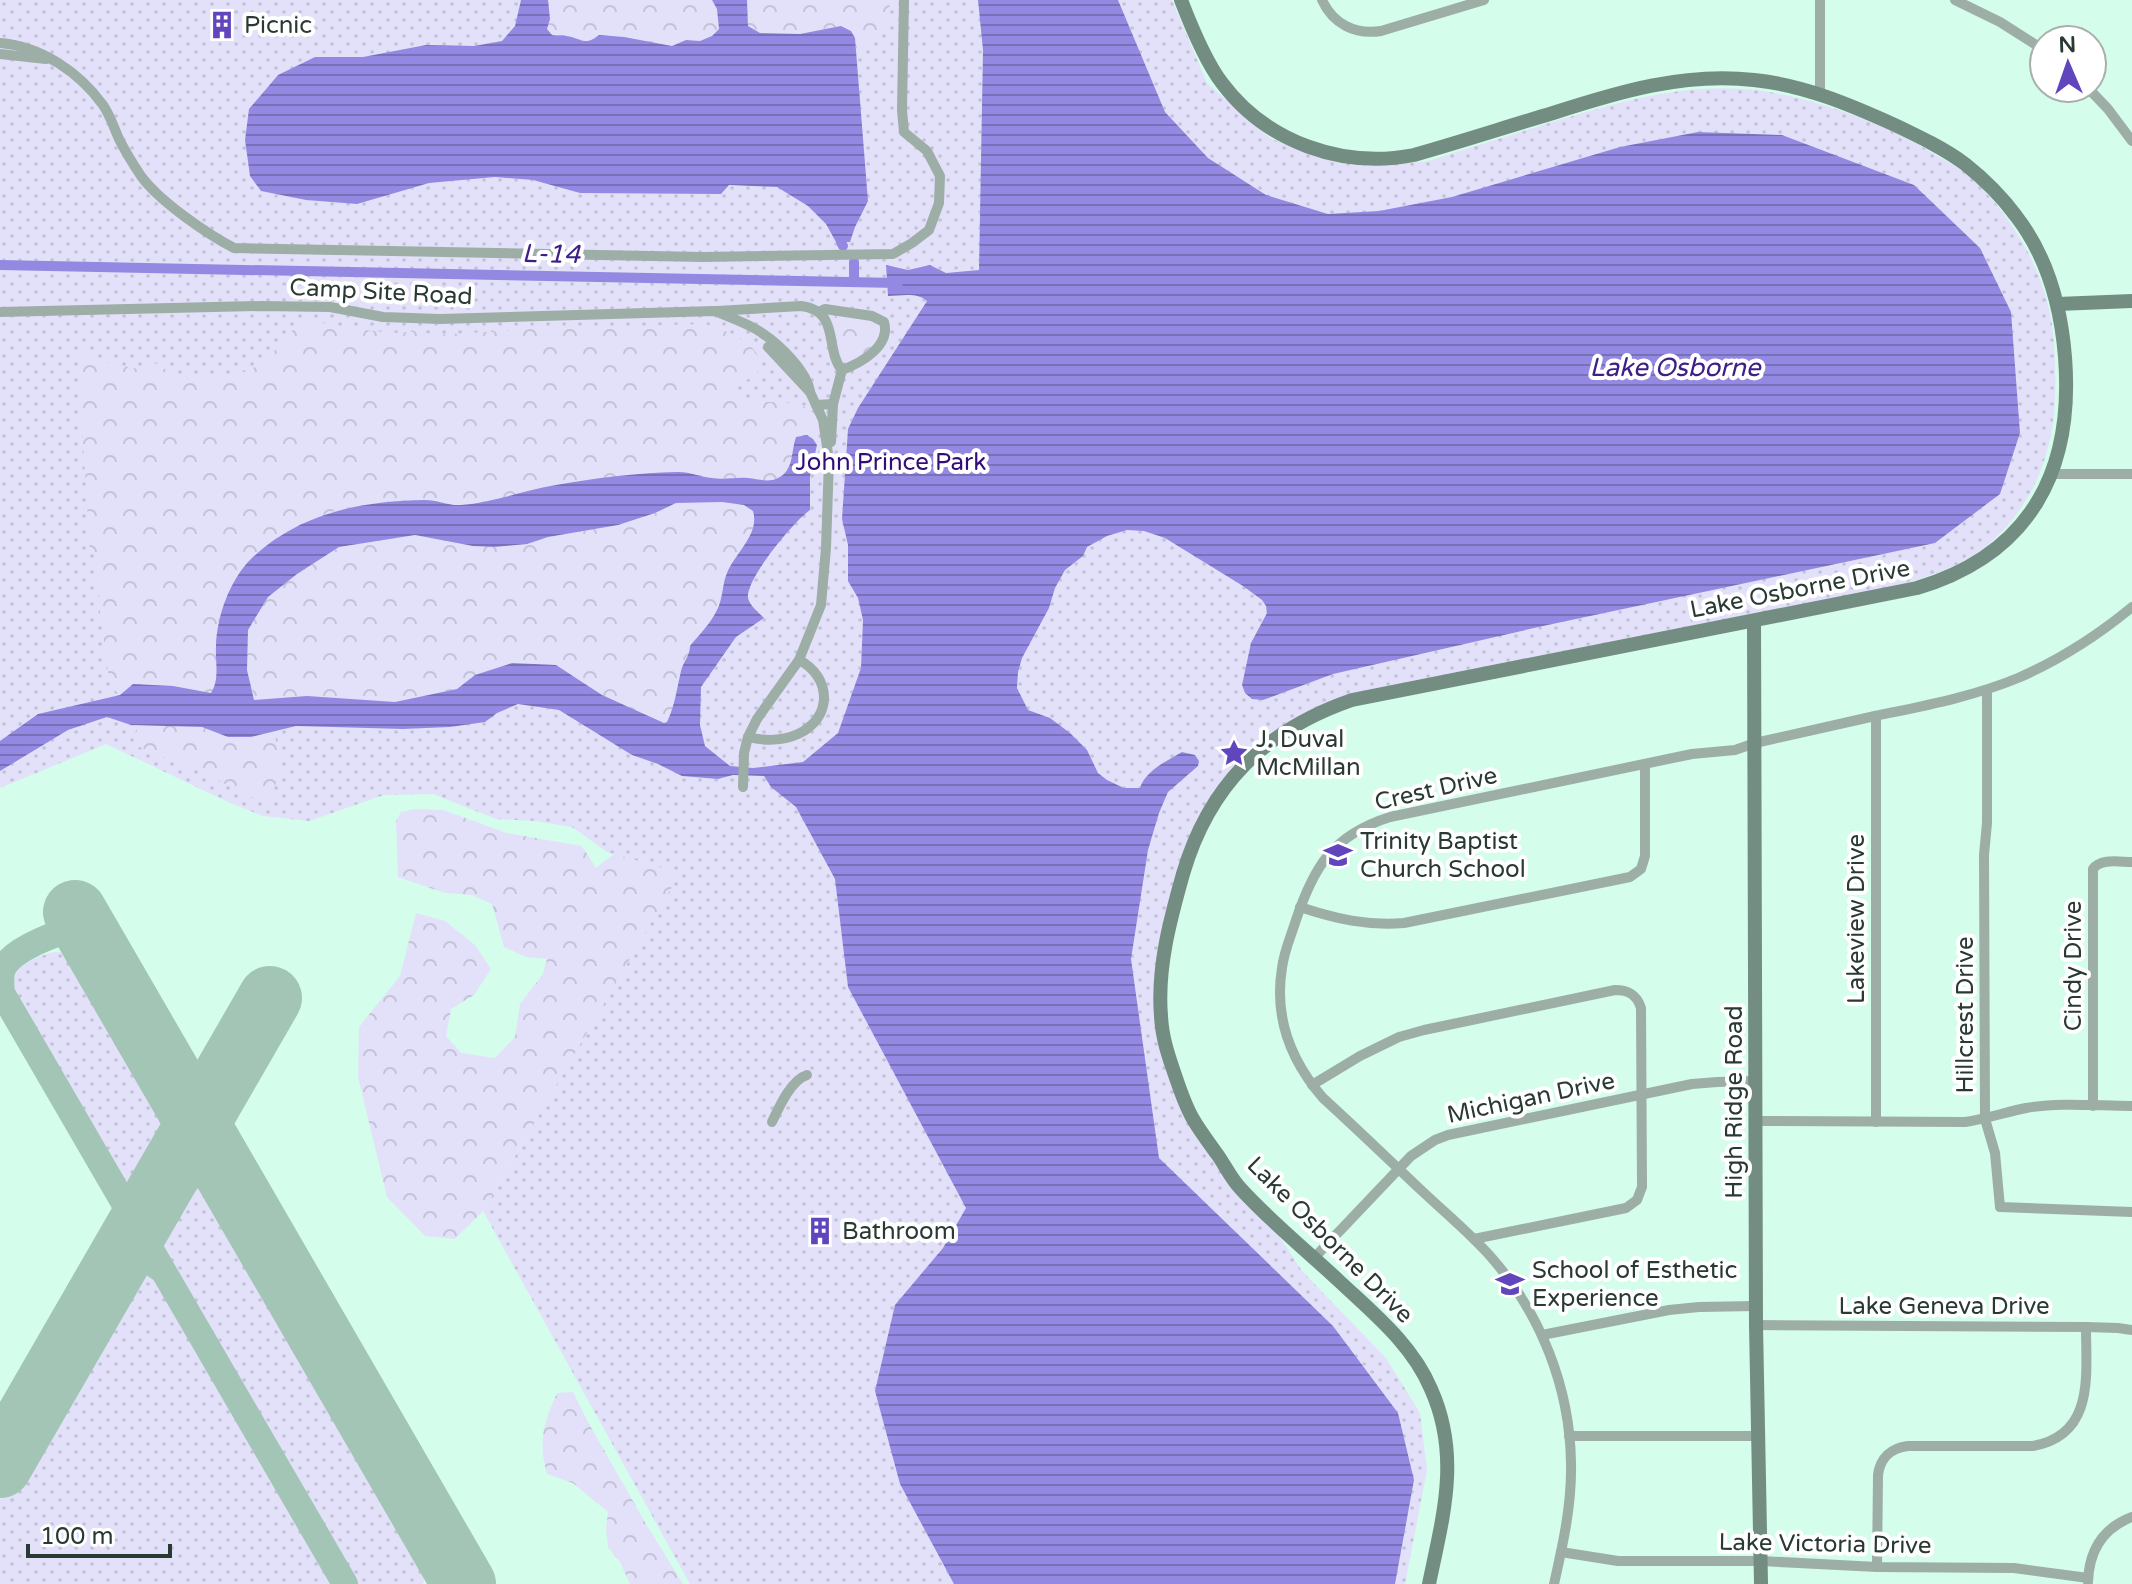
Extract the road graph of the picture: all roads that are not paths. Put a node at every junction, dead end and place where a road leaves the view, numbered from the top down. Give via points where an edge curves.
1 (904, 0) edge
2 (1181, 0) edge
3 (1322, 0) edge
4 (1484, 0) edge
5 (1820, 0) edge
6 (1955, 0) edge
7 (2028, 40) edge
8 (0, 43) edge
9 (0, 54) edge
10 (52, 58) junction
11 (1820, 94) junction
12 (2103, 104) edge
13 (2132, 141) edge
14 (2132, 301) edge
15 (2058, 304) junction
16 (770, 309) junction
17 (715, 311) junction
18 (0, 312) edge
19 (819, 312) junction
20 (752, 327) junction
21 (842, 370) junction
22 (833, 404) junction
23 (816, 405) junction
24 (829, 460) junction
25 (2052, 474) junction
26 (2132, 474) edge
27 (2132, 607) edge
28 (1754, 621) junction
29 (799, 660) junction
30 (1987, 690) junction
31 (1876, 716) junction
32 (748, 737) junction
33 (1755, 743) junction
34 (1645, 764) junction
35 (743, 787) dead end
36 (2132, 862) edge
37 (1300, 907) junction
38 (807, 1075) dead end
39 (1756, 1081) junction
40 (1312, 1085) junction
41 (1642, 1095) junction
42 (2093, 1106) junction
43 (2132, 1106) edge
44 (1985, 1119) junction
45 (1756, 1121) junction
46 (772, 1122) dead end
47 (1876, 1122) junction
48 (1398, 1169) junction
49 (2132, 1212) edge
50 (1474, 1239) junction
51 (1314, 1258) junction
52 (1756, 1306) junction
53 (1756, 1325) junction
54 (2086, 1327) junction
55 (2132, 1330) edge
56 (1542, 1335) junction
57 (1569, 1436) junction
58 (1758, 1436) junction
59 (2132, 1517) edge
60 (1561, 1552) junction
61 (1761, 1561) junction
62 (1877, 1567) junction
63 (2088, 1581) edge
64 (1429, 1584) edge
65 (1554, 1584) edge
66 (1761, 1584) edge

1 - 10 street via 904,132 927,151 940,176 939,203 929,230 893,254 703,257 234,248 143,179 104,107
2 - 11 street, Lake Osborne Drive via 1221,82 1251,112 1283,137 1356,158 1414,155 1667,82 1726,77
3 - 4 street via 1337,21 1368,32
5 - 11 street
6 - 7 street
8 - 10 street
9 - 10 street
11 - 15 street, Lake Osborne Drive via 1915,135 1965,164 2022,224
12 - 13 street
14 - 15 street
15 - 25 street, Lake Osborne Drive via 2066,402
16 - 17 street
16 - 19 street via 801,306
16 - 20 street via 753,314
17 - 18 street, Camp Site Road via 440,319 383,317 330,307
17 - 20 street, Camp Site Road
19 - 21 street
19 - 21 street via 872,316 886,325 871,354
20 - 23 street, Camp Site Road via 794,362 809,382
21 - 22 street
22 - 23 street
22 - 24 street
23 - 24 street, Camp Site Road
24 - 29 street, Camp Site Road via 821,605
25 - 26 street
25 - 28 street, Lake Osborne Drive via 2020,526 1992,553 1961,572 1917,588
27 - 30 street, Crest Drive via 2066,654
28 - 33 street, High Ridge Road
28 - 51 street, Lake Osborne Drive via 1352,700 1281,734 1224,788 1194,841 1165,943 1160,988 1165,1044 1193,1120 1239,1188
29 - 32 street, Camp Site Road
29 - 32 street via 822,684 825,698 817,718 794,737
30 - 31 street, Crest Drive
30 - 44 street, Hillcrest Drive
31 - 33 street, Crest Drive
31 - 47 street, Lakeview Drive
32 - 35 street, Camp Site Road
33 - 34 street, Crest Drive
33 - 39 street, High Ridge Road
34 - 37 street, Crest Drive via 1375,822 1346,838 1322,862
34 - 37 street via 1645,856 1641,869 1630,877 1400,923 1352,922
36 - 42 street, Cindy Drive via 2103,862 2093,869
37 - 40 street, Crest Drive via 1282,967 1281,1008 1291,1048
38 - 46 street via 793,1086
39 - 41 street, Michigan Drive via 1704,1083
39 - 45 street, High Ridge Road
40 - 41 street via 1399,1037 1622,990 1635,996 1641,1008
40 - 48 street, Crest Drive
41 - 48 street, Michigan Drive via 1448,1135 1422,1147
41 - 50 street via 1642,1187 1632,1205
42 - 43 street
42 - 44 street via 2027,1108
44 - 47 street
44 - 49 street, Hillcrest Drive via 1995,1153 2000,1207
45 - 47 street
45 - 52 street, High Ridge Road
48 - 50 street, Crest Drive
48 - 51 street, Michigan Drive
50 - 56 street, Crest Drive via 1518,1293
51 - 64 street, Lake Osborne Drive via 1406,1347 1439,1409 1448,1486
52 - 53 street, High Ridge Road
52 - 56 street via 1669,1310
53 - 54 street, Lake Geneva Drive
53 - 58 street, High Ridge Road
54 - 55 street, Lake Geneva Drive
54 - 62 street via 2084,1401 2060,1436 2026,1447 1901,1447 1886,1456 1878,1475
56 - 57 street, Crest Drive via 1559,1383
57 - 58 street
57 - 60 street, Crest Drive via 1570,1492
58 - 61 street, High Ridge Road
59 - 63 street via 2102,1537 2091,1556
60 - 61 street, Lake Victoria Drive via 1618,1561
60 - 65 street, Crest Drive
61 - 62 street, Lake Victoria Drive
61 - 66 street, High Ridge Road
62 - 63 street, Lake Victoria Drive via 2014,1568

